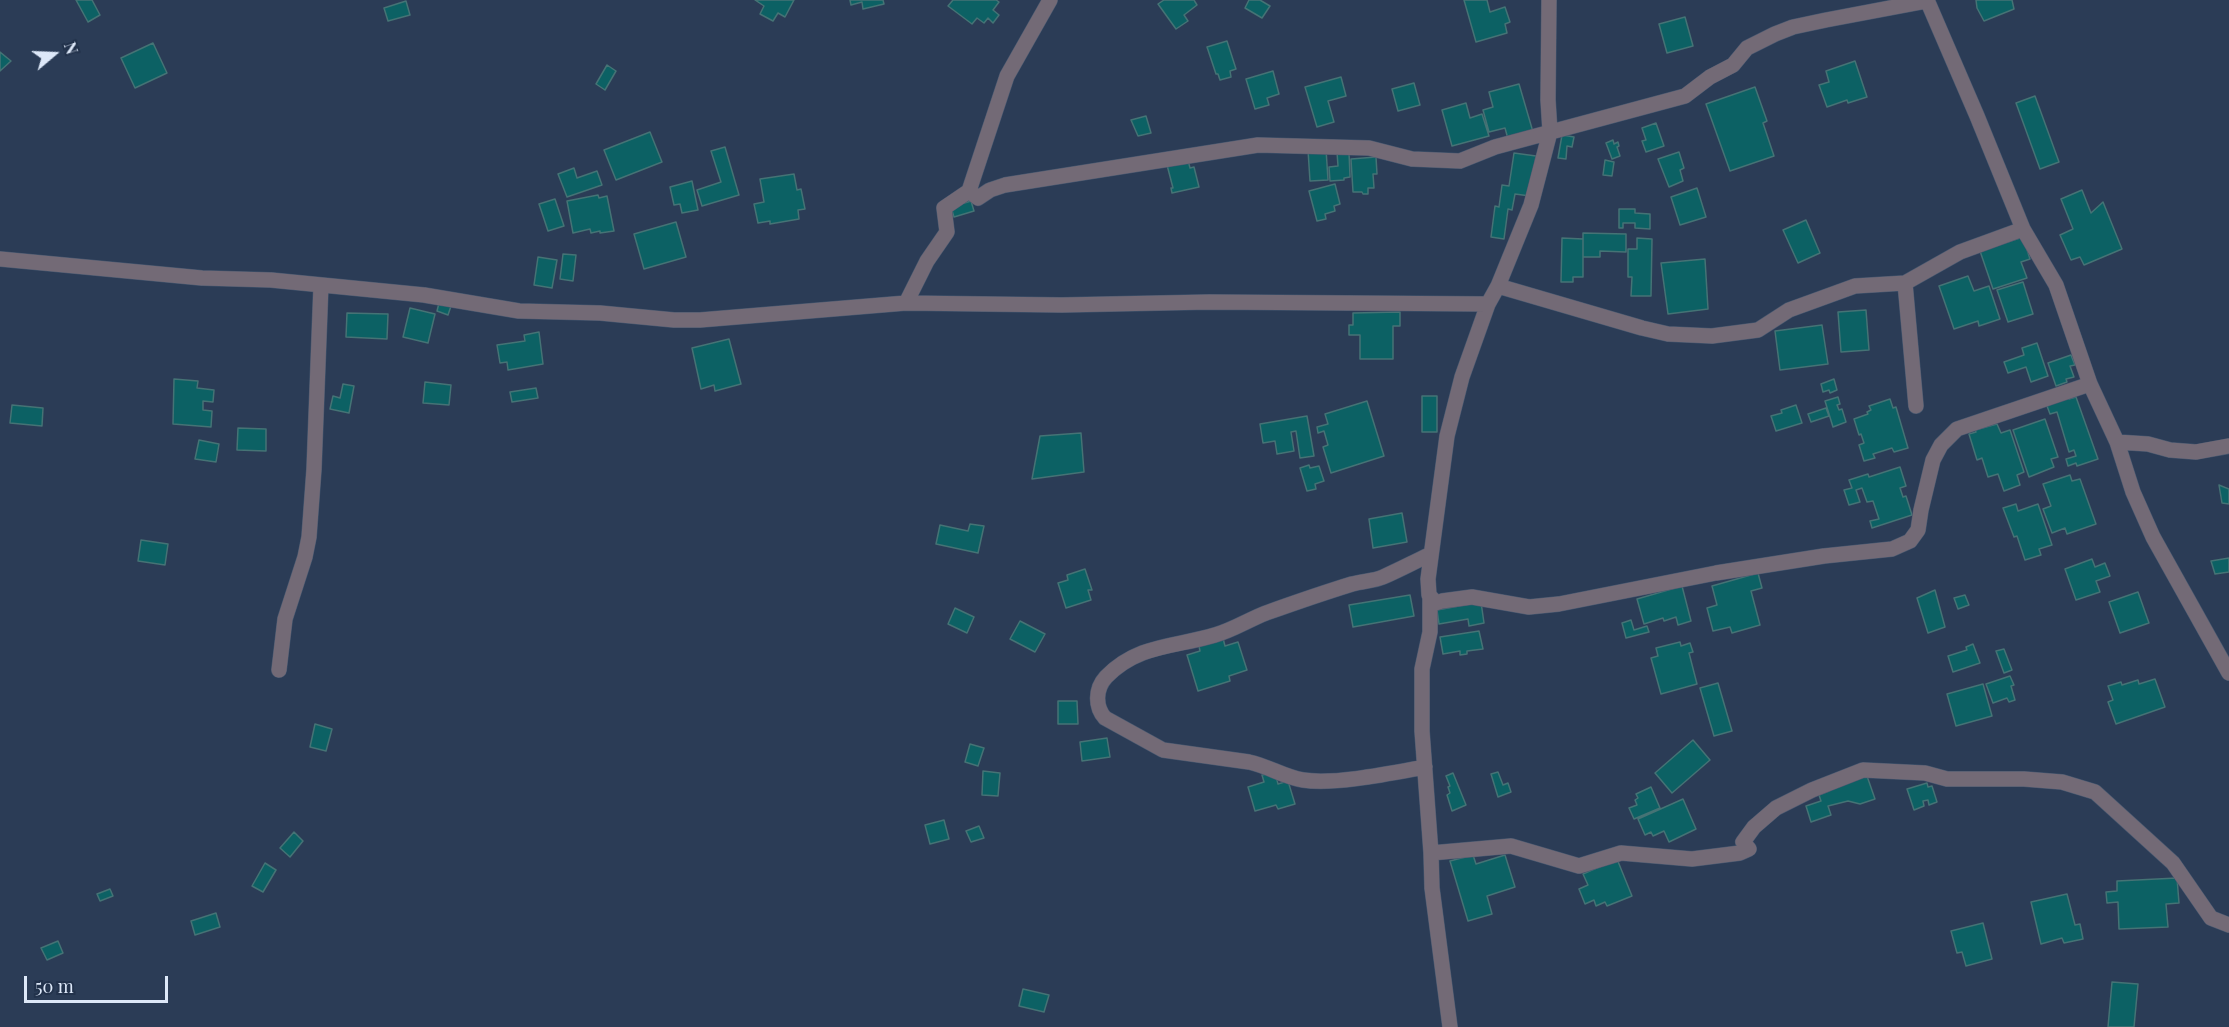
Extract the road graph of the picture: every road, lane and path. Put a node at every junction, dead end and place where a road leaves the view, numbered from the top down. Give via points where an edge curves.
1 (1050, 0) edge
2 (1549, 0) edge
3 (1927, 0) edge
4 (1550, 132) junction
5 (969, 191) junction
6 (2023, 229) junction
7 (0, 259) edge
8 (1905, 283) junction
9 (321, 285) junction
10 (1498, 286) junction
11 (906, 303) junction
12 (1488, 304) junction
13 (2090, 384) junction
14 (1916, 406) dead end
15 (2117, 442) junction
16 (2229, 446) edge
17 (1429, 555) junction
18 (1430, 598) junction
19 (279, 670) dead end
20 (2229, 674) edge
21 (1425, 767) junction
22 (1431, 853) junction
23 (2229, 925) edge
24 (1450, 1027) edge

1 - 5 street via 1007,76
2 - 4 street
3 - 4 street via 1793,27 1747,48 1733,64 1685,96
3 - 6 street
4 - 5 street via 1460,161 1412,159 1369,148 1258,145 1005,186 978,198
4 - 10 street via 1531,205
5 - 11 street via 944,208 947,232
6 - 8 street via 1960,252
6 - 13 street via 2056,285
7 - 9 street
8 - 10 street via 1855,286 1789,310 1758,330 1712,336 1668,334 1642,328
8 - 14 street
9 - 11 street via 424,295 519,311 674,320
9 - 19 street via 309,537 285,619
10 - 12 street
11 - 12 street
12 - 17 street via 1462,376 1447,436
13 - 15 street
13 - 18 street via 1957,429 1933,460 1918,530 1910,541 1892,549 1824,556 1529,607 1472,597 1436,603
15 - 16 street via 2196,452
15 - 20 street via 2153,537
17 - 18 street
17 - 21 street via 1381,578 1264,614 1216,635 1142,653 1104,679 1097,701 1106,718 1163,750 1249,762 1300,779 1332,780
18 - 21 street via 1430,632 1422,669
21 - 22 street
22 - 23 street via 1511,846 1579,866 1621,853 1714,857 1749,849 1743,842 1776,808 1863,770 1925,773 1947,779 2062,782 2095,792 2173,863 2211,918
22 - 24 street

